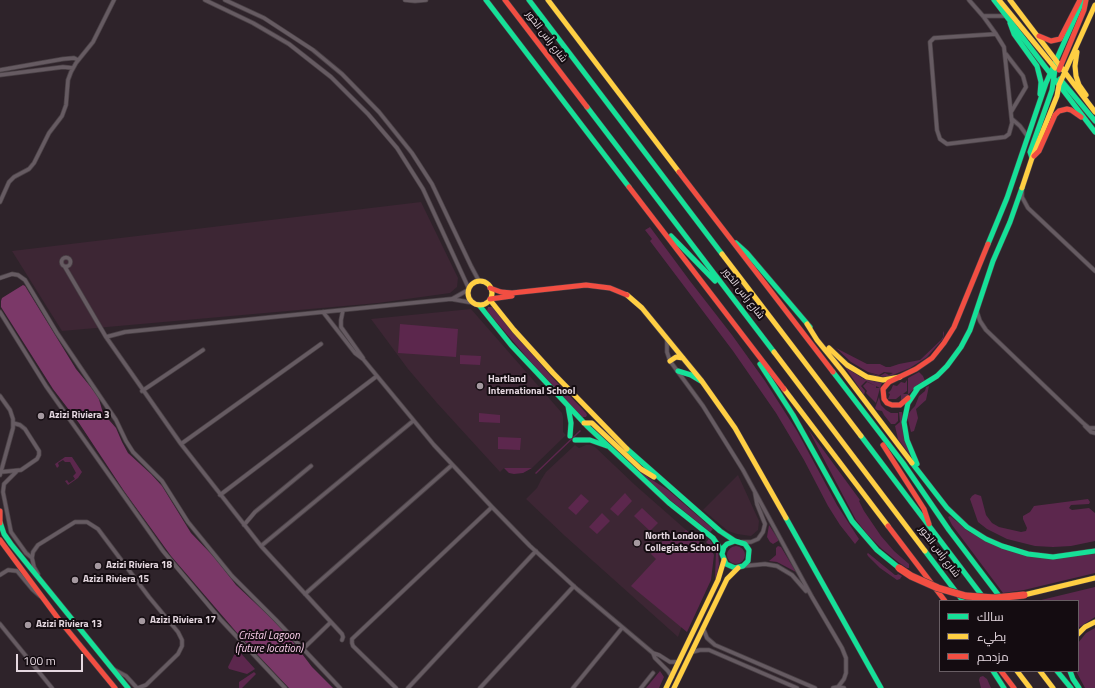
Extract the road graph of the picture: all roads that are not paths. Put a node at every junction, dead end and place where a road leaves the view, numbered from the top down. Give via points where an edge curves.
1 (114, 0) edge
2 (205, 0) edge
3 (225, 0) edge
4 (405, 0) edge
5 (426, 0) edge
6 (486, 0) edge
7 (505, 0) edge
8 (529, 0) edge
9 (548, 0) edge
10 (969, 0) edge
11 (994, 0) edge
12 (999, 0) edge
13 (1010, 0) edge
14 (1083, 0) edge
15 (1095, 5) edge
16 (983, 16) junction
17 (1007, 17) junction
18 (996, 34) junction
19 (1036, 35) junction
20 (1078, 45) junction
21 (1005, 53) junction
22 (78, 60) junction
23 (73, 68) junction
24 (0, 70) edge
25 (6, 72) junction
26 (1057, 73) junction
27 (0, 75) edge
28 (1040, 99) junction
29 (1011, 112) junction
30 (1095, 112) edge
31 (1012, 119) junction
32 (1085, 119) junction
33 (1095, 121) edge
34 (1095, 132) edge
35 (1028, 137) junction
36 (1032, 158) junction
37 (1022, 190) junction
38 (0, 202) edge
39 (646, 210) junction
40 (731, 240) junction
41 (65, 267) dead end
42 (1095, 271) edge
43 (0, 278) edge
44 (479, 282) junction
45 (490, 288) junction
46 (469, 289) junction
47 (631, 298) junction
48 (451, 299) junction
49 (490, 299) junction
50 (476, 304) junction
51 (738, 305) junction
52 (343, 310) junction
53 (0, 312) edge
54 (323, 312) junction
55 (977, 312) junction
56 (807, 324) junction
57 (106, 337) junction
58 (667, 339) junction
59 (321, 344) dead end
60 (754, 349) junction
61 (203, 350) dead end
62 (684, 358) junction
63 (363, 360) junction
64 (670, 361) junction
65 (678, 371) junction
66 (376, 376) junction
67 (900, 377) junction
68 (704, 384) junction
69 (918, 388) junction
70 (142, 391) junction
71 (0, 395) edge
72 (850, 395) junction
73 (568, 405) junction
74 (413, 421) junction
75 (591, 421) junction
76 (13, 423) junction
77 (1082, 424) junction
78 (1095, 428) edge
79 (1095, 433) edge
80 (180, 444) junction
81 (610, 447) junction
82 (452, 465) junction
83 (311, 466) dead end
84 (17, 471) junction
85 (1, 474) edge
86 (755, 492) junction
87 (220, 495) junction
88 (940, 499) junction
89 (492, 507) junction
90 (0, 511) edge
91 (0, 523) edge
92 (244, 525) junction
93 (929, 526) junction
94 (0, 540) edge
95 (738, 541) junction
96 (261, 546) junction
97 (536, 551) junction
98 (722, 551) junction
99 (1095, 551) edge
100 (32, 558) junction
101 (724, 560) junction
102 (741, 567) junction
103 (0, 576) edge
104 (1095, 578) edge
105 (574, 586) junction
106 (48, 590) junction
107 (305, 594) junction
108 (812, 597) junction
109 (42, 598) junction
110 (944, 600) edge
111 (962, 600) edge
112 (985, 600) edge
113 (1002, 600) edge
114 (331, 622) junction
115 (1095, 622) edge
116 (0, 624) edge
117 (622, 628) junction
118 (703, 628) junction
119 (1079, 633) edge
120 (342, 640) dead end
121 (303, 649) junction
122 (692, 652) junction
123 (653, 653) junction
124 (680, 661) junction
125 (111, 669) junction
126 (994, 672) edge
127 (1002, 672) edge
128 (1018, 672) edge
129 (1041, 672) edge
130 (1058, 672) edge
131 (1070, 672) edge
132 (653, 673) dead end
133 (672, 676) junction
134 (838, 687) junction
135 (52, 688) edge
136 (115, 688) edge
137 (128, 688) edge
138 (138, 688) edge
139 (285, 688) edge
140 (340, 688) edge
141 (396, 688) edge
142 (408, 688) edge
143 (480, 688) edge
144 (573, 688) edge
145 (640, 688) edge
146 (666, 688) edge
147 (674, 688) edge
148 (797, 688) edge
149 (815, 688) edge
150 (833, 688) edge
151 (844, 688) edge
152 (881, 688) edge
153 (1004, 688) edge
154 (1014, 688) edge
155 (1030, 688) edge
156 (1053, 688) edge
157 (1071, 688) edge
158 (1079, 688) edge

1 - 22 street via 93,42
2 - 46 street via 248,20 289,44 331,77 368,114 397,148 420,184
3 - 44 street via 264,18 314,50 380,112 432,184
4 - 5 street
6 - 39 main road
7 - 51 main road, شارع رأس الخور
8 - 93 main road, شارع رأس الخور
9 - 40 main road
10 - 16 street
11 - 17 main road
12 - 26 main road
13 - 19 main road
14 - 19 main road via 1060,39 1044,40
14 - 26 main road via 1084,10
15 - 20 main road
16 - 17 street
16 - 18 street
17 - 26 main road
17 - 28 main road via 1014,34 1037,66 1041,82
18 - 21 street
18 - 31 street via 934,38 930,42 937,130 940,139 947,144 1006,137
19 - 26 main road
20 - 26 main road
20 - 30 main road via 1076,76
21 - 29 street
21 - 29 street via 1025,81 1025,91
22 - 23 street
22 - 25 street via 62,59
23 - 25 street via 62,66
23 - 38 street via 68,80 66,105 62,116 49,133 34,163 9,182
24 - 25 street
25 - 27 street
26 - 28 main road
26 - 30 main road
26 - 32 main road
26 - 33 main road
26 - 36 main road via 1030,152
28 - 35 main road
29 - 31 street
31 - 35 street
32 - 34 main road
32 - 36 main road via 1071,110 1059,111 1039,151
35 - 67 main road via 1005,206 954,327 932,358
36 - 37 main road
37 - 42 street via 1022,197 1028,208
37 - 55 main road via 993,261
39 - 51 main road
39 - 60 main road
40 - 56 main road via 748,252
40 - 72 main road
41 - 57 street
43 - 121 street via 12,274 25,280 53,328 116,420 129,446 162,481 188,522 232,576
44 - 45 main road via 486,283
44 - 46 main road
45 - 47 main road via 512,293 586,285 617,290
45 - 49 main road
46 - 48 street
46 - 50 main road via 469,298
47 - 49 main road via 610,291 586,289
47 - 58 main road
48 - 50 street
48 - 52 street
49 - 50 main road via 486,303
49 - 75 main road
50 - 73 main road
51 - 111 main road, شارع رأس الخور
52 - 54 street
52 - 63 street via 341,327
53 - 139 street via 46,386 163,552 221,620
54 - 57 street via 125,332
54 - 63 street
55 - 69 main road via 966,339 952,360 937,376
55 - 77 street via 984,328
56 - 67 main road via 837,356 857,372 878,380
56 - 88 main road
57 - 70 street
58 - 62 main road
58 - 64 street
59 - 80 street
60 - 104 main road, bridge via 852,521 874,547 899,568 924,583 952,593 995,598 1024,595
60 - 110 main road
61 - 70 street
62 - 64 main road via 676,357
62 - 68 main road
63 - 66 street
64 - 65 street
65 - 68 main road via 691,375
65 - 86 street via 703,406
66 - 74 street
66 - 87 street
67 - 69 main road via 887,383 883,389 884,399 889,404 894,406 903,403
68 - 152 main road via 735,428
69 - 88 main road via 906,408 906,434 915,461
70 - 80 street
71 - 76 street via 10,410
72 - 93 main road via 924,509
72 - 113 main road
73 - 75 main road
73 - 81 main road via 572,438 590,440
74 - 82 street
74 - 96 street
75 - 81 main road
75 - 95 main road via 647,474 657,478 720,531
76 - 84 street via 25,429 39,454 37,459
76 - 85 street via 12,437
77 - 78 street
77 - 79 street
80 - 87 street
81 - 98 main road via 671,505 713,538
82 - 89 street
82 - 107 street
83 - 92 street via 255,512
84 - 85 street
84 - 100 street via 4,484 3,492 11,532
86 - 95 street via 763,519 763,532 758,539 751,542
86 - 108 street
87 - 92 street
88 - 99 main road via 957,519 974,532 986,540 1015,551 1053,557
89 - 97 street
89 - 141 street via 352,639 353,646
90 - 91 main road
91 - 106 main road via 7,539
92 - 96 street
93 - 112 main road, شارع رأس الخور
94 - 109 main road
95 - 98 main road via 727,544
95 - 102 main road via 747,547 750,554 748,561
96 - 107 street
97 - 105 street
97 - 142 street
98 - 101 main road
100 - 106 street
100 - 138 street via 38,545 72,524 84,521 98,529 180,634 182,640 178,654 146,685
101 - 102 main road via 730,567
101 - 124 main road via 718,580
102 - 108 street via 765,564 782,569 796,579
102 - 118 main road via 727,579
103 - 109 street via 8,570 17,571
105 - 117 street
105 - 143 street
106 - 125 main road
107 - 114 street
108 - 134 street via 846,658 846,676
109 - 136 main road
114 - 120 street via 343,635
114 - 121 street
115 - 119 main road
116 - 135 street
117 - 123 street
117 - 144 street
118 - 122 main road
118 - 149 street via 707,638 715,645
121 - 140 street
122 - 147 main road
122 - 148 street via 709,650
123 - 124 street via 670,662
123 - 133 street
124 - 133 main road
125 - 137 main road
125 - 138 street via 123,674
126 - 153 main road
127 - 154 main road
128 - 155 main road
129 - 156 main road
130 - 157 main road
131 - 158 main road
132 - 145 street
133 - 146 main road
134 - 150 street
134 - 151 street

